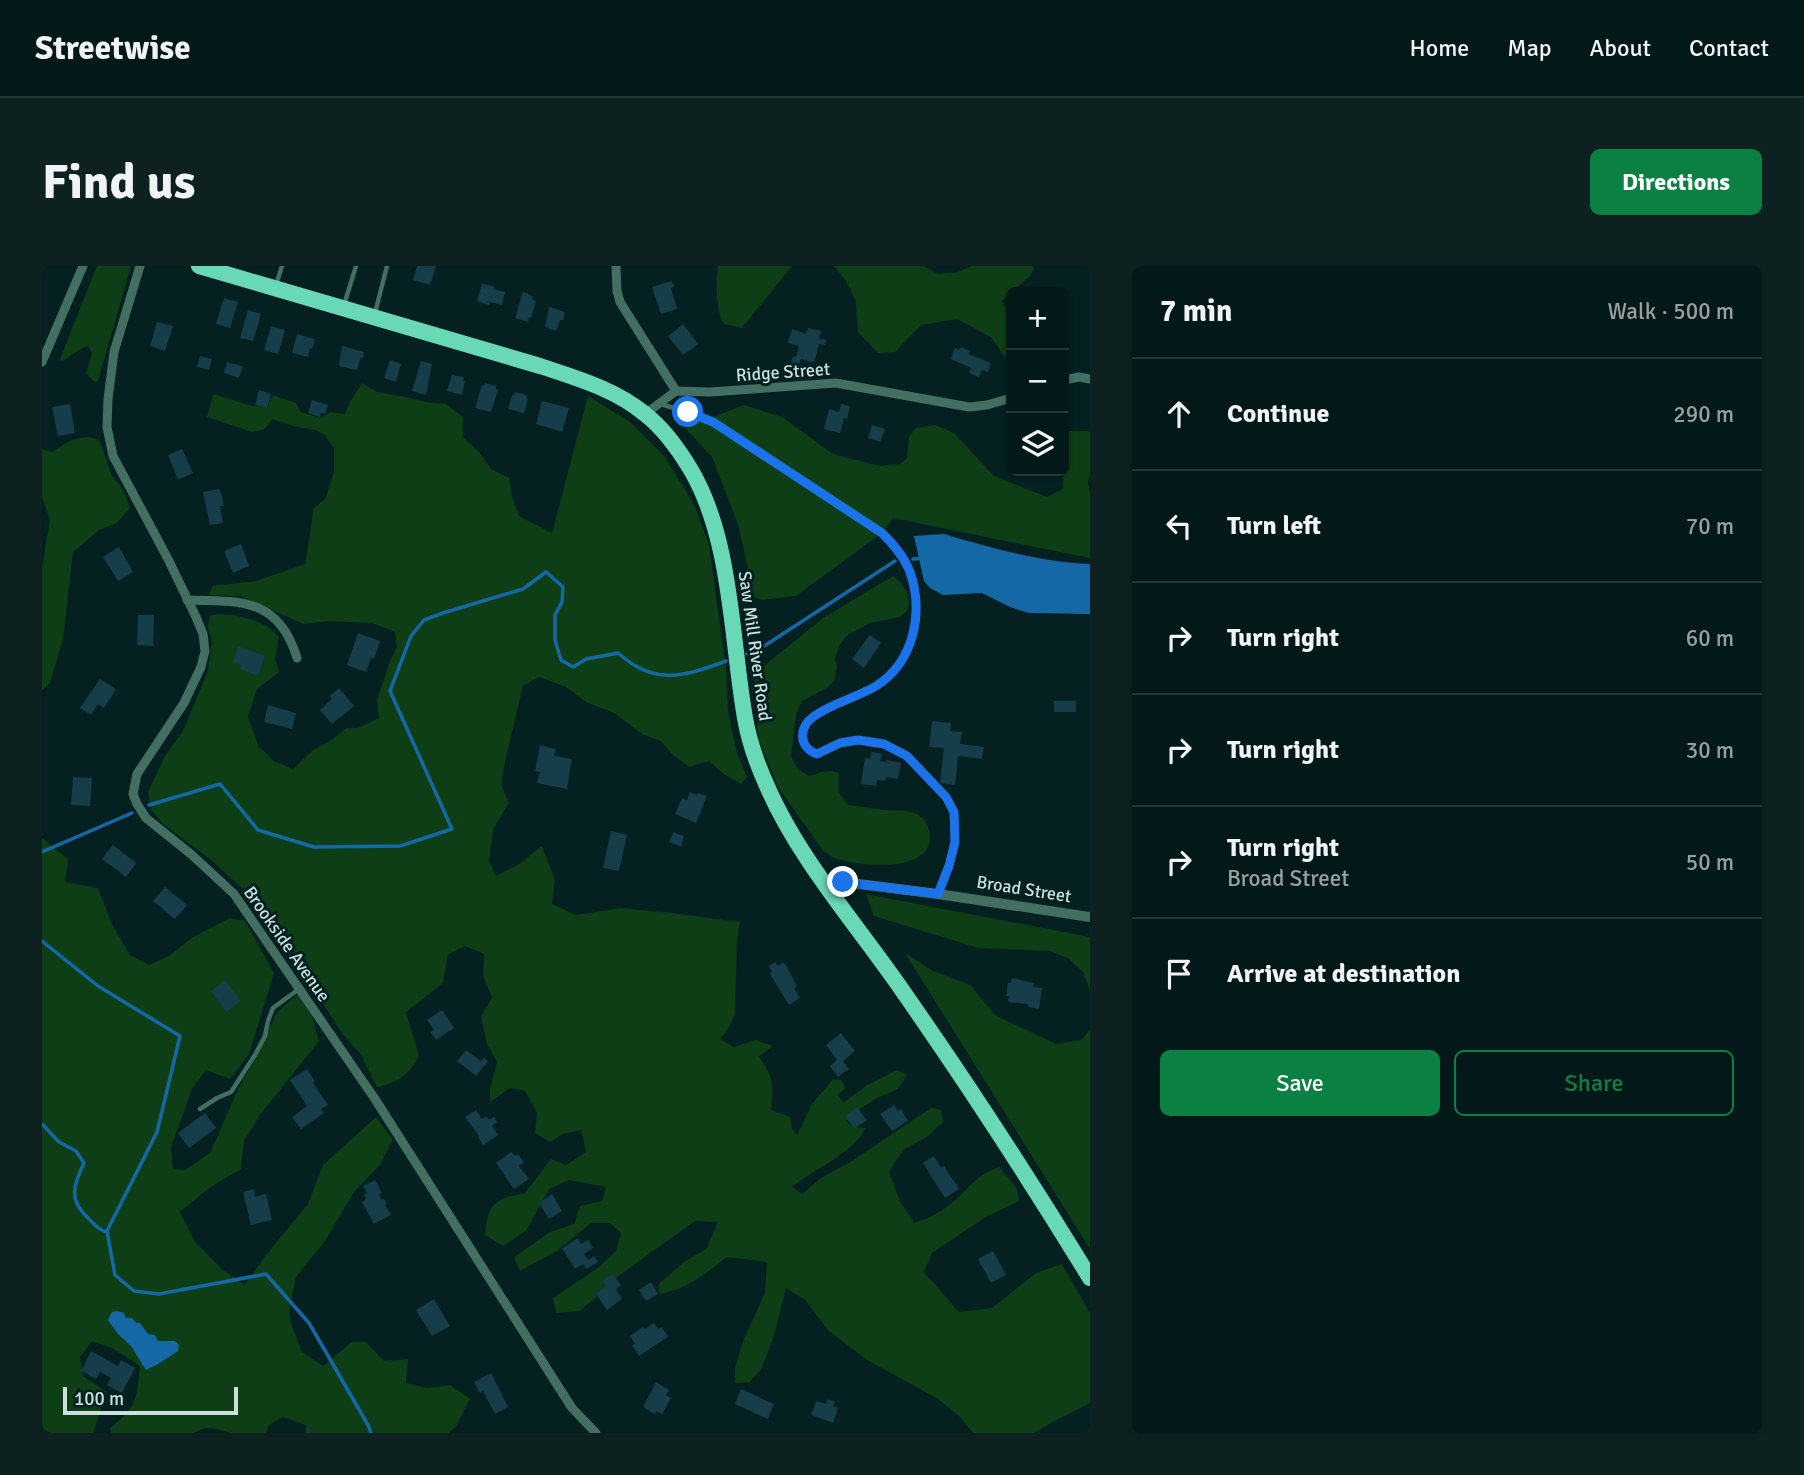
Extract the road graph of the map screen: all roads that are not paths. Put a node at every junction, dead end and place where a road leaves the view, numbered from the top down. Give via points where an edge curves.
1 (83, 266) edge
2 (141, 266) edge
3 (200, 266) edge
4 (282, 266) edge
5 (356, 266) edge
6 (387, 266) edge
7 (616, 266) edge
8 (275, 288) junction
9 (343, 308) junction
10 (374, 317) junction
11 (46, 341) edge
12 (42, 362) edge
13 (1069, 379) edge
14 (1090, 379) edge
15 (676, 391) junction
16 (1006, 399) edge
17 (659, 404) junction
18 (645, 414) junction
19 (187, 600) junction
20 (297, 658) dead end
21 (830, 890) junction
22 (938, 894) junction
23 (1090, 916) edge
24 (300, 989) junction
25 (200, 1109) dead end
26 (1090, 1278) edge
27 (596, 1433) edge

1 - 11 street
2 - 19 street, Brookside Avenue via 114,352 107,427 113,456
3 - 8 highway, Saw Mill River Road
4 - 8 lane
5 - 9 lane
6 - 10 lane
7 - 15 street via 620,302
8 - 9 highway, Saw Mill River Road
9 - 10 highway, Saw Mill River Road
10 - 18 highway, Saw Mill River Road via 584,381
11 - 12 street
13 - 14 street
15 - 16 street, Ridge Street via 836,383 969,407
15 - 17 street
17 - 18 street
17 - 22 lane via 713,422 882,533 907,567 916,595 916,622 897,668 877,685 810,719 803,743 817,754 858,740 884,744 907,756 946,797 954,812 955,842
18 - 21 highway, Saw Mill River Road via 690,469 706,499 724,562 752,746 787,826
19 - 20 street via 237,601 266,611 283,626
19 - 24 street, Brookside Avenue via 203,634 201,667 184,704 137,774 133,794 146,818 234,894
21 - 22 street, Broad Street via 843,882
21 - 26 highway, Saw Mill River Road via 935,1039
22 - 23 street, Broad Street
24 - 25 lane via 273,1008 265,1036 231,1092
24 - 27 street, Brookside Avenue via 572,1408

